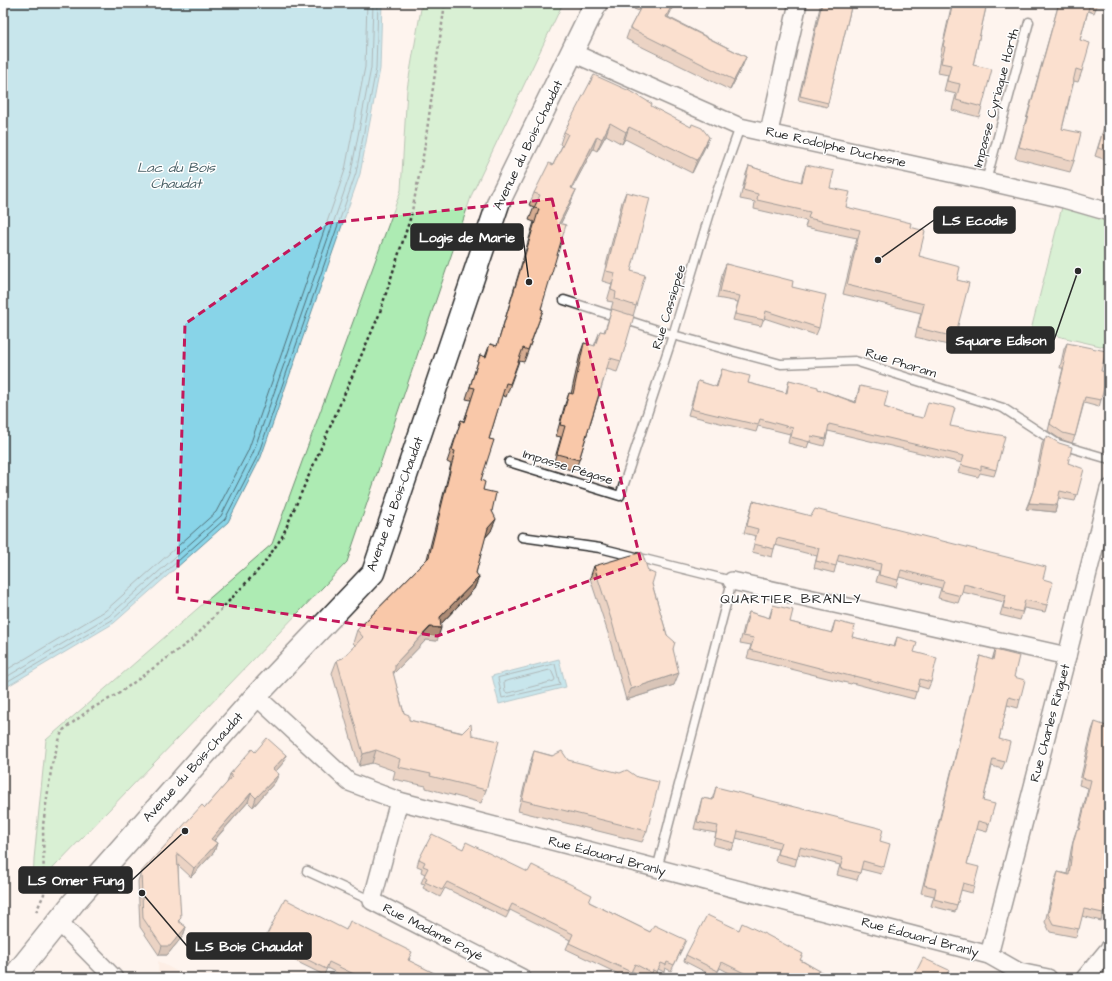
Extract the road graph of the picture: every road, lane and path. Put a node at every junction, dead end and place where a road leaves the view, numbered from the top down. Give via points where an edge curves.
1 (445, 3) edge
2 (596, 3) edge
3 (798, 3) edge
4 (1029, 22) dead end
5 (573, 53) junction
6 (740, 127) junction
7 (769, 132) junction
8 (986, 181) junction
9 (1109, 212) edge
10 (564, 300) dead end
11 (673, 335) junction
12 (1109, 459) edge
13 (509, 462) dead end
14 (1109, 489) edge
15 (620, 496) joint
16 (522, 537) dead end
17 (732, 581) junction
18 (1067, 656) junction
19 (256, 696) junction
20 (399, 801) junction
21 (656, 869) junction
22 (307, 871) dead end
23 (372, 901) junction
24 (36, 913) dead end
25 (59, 922) junction
26 (1109, 949) edge
27 (989, 955) junction
28 (1017, 975) edge
29 (13, 978) edge
30 (114, 978) edge
31 (522, 978) edge
32 (1048, 978) edge
33 (1085, 978) edge

1 - 24 path via 424,152 411,216 379,315 282,537 263,565 193,639 62,731 52,764 43,825 44,894
2 - 5 street, Avenue du Bois-Chaudat
3 - 7 street
4 - 8 lane, Impasse Cyriaque Horth
5 - 6 street, Rue Rodolphe Duchesne
5 - 19 street, Avenue du Bois-Chaudat via 499,201 373,573
6 - 7 street, Rue Rodolphe Duchesne
6 - 11 lane, Rue Cassiopée via 713,203
7 - 8 street, Rue Rodolphe Duchesne
8 - 9 street, Rue Rodolphe Duchesne
10 - 11 lane, Rue Pharam
11 - 12 lane, Rue Pharam via 781,364 855,361 1003,408 1058,444
11 - 15 lane, Rue Cassiopée
13 - 15 lane, Impasse Pégase
14 - 18 street, Rue Charles Ringuet
16 - 17 lane via 600,548
17 - 18 street
17 - 21 lane
18 - 27 street, Rue Charles Ringuet
19 - 20 street, Rue Édouard Branly via 349,782
19 - 25 street, Avenue du Bois-Chaudat
20 - 21 street, Rue Édouard Branly
20 - 23 street, Rue Madame Payé
21 - 27 street, Rue Édouard Branly
22 - 23 lane
23 - 31 street, Rue Madame Payé
25 - 29 street, Avenue du Bois-Chaudat
25 - 30 street
26 - 33 street
27 - 28 street, Rue Édouard Branly
28 - 32 street, Rue Édouard Branly

